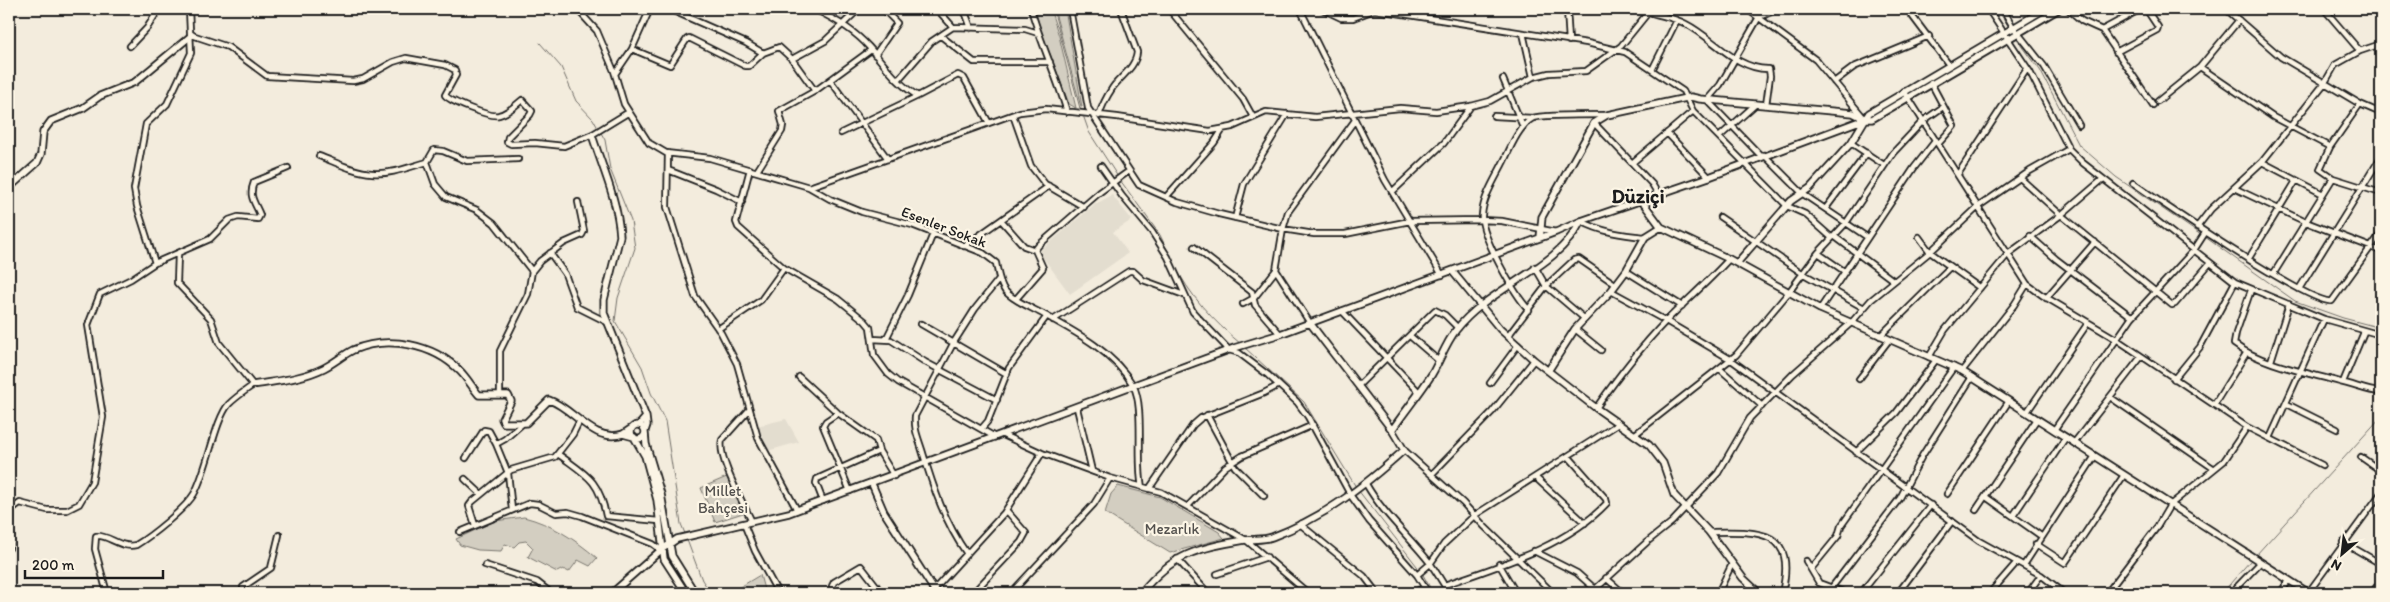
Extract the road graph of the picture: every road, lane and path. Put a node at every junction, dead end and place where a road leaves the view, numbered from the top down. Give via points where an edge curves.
1 (159, 9) edge
2 (189, 9) edge
3 (577, 9) edge
4 (650, 9) edge
5 (670, 9) edge
6 (818, 9) edge
7 (860, 9) edge
8 (883, 9) edge
9 (937, 9) edge
10 (964, 9) edge
11 (1032, 9) edge
12 (1070, 9) edge
13 (1121, 9) edge
14 (1169, 9) edge
15 (1300, 9) edge
16 (1322, 9) edge
17 (1417, 9) edge
18 (1567, 9) edge
19 (1747, 9) edge
20 (1778, 9) edge
21 (1907, 9) edge
22 (1988, 9) edge
23 (2003, 9) edge
24 (2045, 9) edge
25 (2059, 9) edge
26 (2068, 9) edge
27 (2140, 9) edge
28 (2146, 9) edge
29 (2226, 9) edge
30 (2324, 9) edge
31 (1650, 10) edge
32 (1416, 16) junction
33 (1759, 17) junction
34 (1677, 20) junction
35 (2239, 20) junction
36 (843, 26) junction
37 (953, 27) junction
38 (970, 28) junction
39 (2102, 30) junction
40 (1038, 33) junction
41 (1523, 33) junction
42 (2010, 33) junction
43 (192, 35) junction
44 (941, 36) junction
45 (1929, 36) junction
46 (1569, 41) junction
47 (2381, 44) edge
48 (130, 46) dead end
49 (632, 49) junction
50 (1617, 49) junction
51 (871, 50) junction
52 (2360, 51) junction
53 (2116, 52) junction
54 (763, 53) junction
55 (875, 54) junction
56 (792, 59) junction
57 (1736, 60) junction
58 (1050, 62) junction
59 (1949, 65) junction
60 (2200, 67) junction
61 (2027, 69) junction
62 (1652, 70) junction
63 (615, 74) junction
64 (1533, 77) junction
65 (1503, 79) dead end
66 (830, 80) junction
67 (898, 80) junction
68 (1834, 82) junction
69 (1931, 83) junction
70 (2324, 84) junction
71 (9, 85) edge
72 (815, 91) junction
73 (1507, 91) junction
74 (1904, 91) junction
75 (918, 96) junction
76 (1908, 97) junction
77 (1686, 98) junction
78 (1707, 100) junction
79 (2158, 101) dead end
80 (9, 103) edge
81 (1756, 104) junction
82 (2360, 104) junction
83 (1766, 105) junction
84 (2153, 105) dead end
85 (1471, 106) junction
86 (1943, 107) junction
87 (629, 112) junction
88 (1067, 112) junction
89 (1693, 112) junction
90 (2381, 113) edge
91 (1013, 114) junction
92 (1287, 114) junction
93 (1352, 114) junction
94 (1607, 115) junction
95 (1092, 116) junction
96 (1098, 116) junction
97 (1494, 116) dead end
98 (1253, 117) junction
99 (1519, 118) junction
100 (1534, 118) junction
101 (1865, 119) junction
102 (1355, 120) junction
103 (1923, 121) junction
104 (862, 122) junction
105 (989, 123) junction
106 (1594, 123) junction
107 (1733, 125) junction
108 (2079, 125) dead end
109 (2292, 126) junction
110 (1523, 127) junction
111 (1223, 129) junction
112 (593, 133) junction
113 (841, 133) dead end
114 (1667, 134) junction
115 (1719, 137) junction
116 (1851, 142) junction
117 (1937, 142) junction
118 (2330, 148) junction
119 (2069, 150) junction
120 (668, 153) junction
121 (1867, 153) junction
122 (319, 156) dead end
123 (1762, 156) junction
124 (2381, 157) edge
125 (518, 159) dead end
126 (888, 159) junction
127 (427, 162) junction
128 (2262, 162) junction
129 (1632, 163) junction
130 (1744, 163) junction
131 (1884, 165) junction
132 (1101, 166) dead end
133 (288, 168) dead end
134 (750, 169) junction
135 (668, 170) junction
136 (757, 170) junction
137 (1129, 171) junction
138 (1958, 174) junction
139 (1709, 177) junction
140 (2020, 178) junction
141 (2332, 178) junction
142 (2103, 179) junction
143 (2296, 181) junction
144 (2133, 183) dead end
145 (1113, 184) junction
146 (1049, 186) junction
147 (810, 187) junction
148 (9, 188) edge
149 (2234, 188) junction
150 (2361, 188) junction
151 (1392, 192) junction
152 (2381, 193) edge
153 (1658, 194) junction
154 (1803, 194) junction
155 (2323, 194) junction
156 (1166, 197) junction
157 (1641, 200) junction
158 (578, 202) dead end
159 (742, 202) junction
160 (1787, 206) junction
161 (1979, 206) junction
162 (1084, 207) junction
163 (1826, 208) junction
164 (2277, 209) junction
165 (2061, 214) junction
166 (1720, 217) dead end
167 (1235, 218) junction
168 (1001, 220) junction
169 (1482, 220) junction
170 (1581, 221) junction
171 (1410, 222) junction
172 (2306, 222) junction
173 (1846, 223) junction
174 (1661, 227) junction
175 (2197, 227) junction
176 (1540, 228) junction
177 (1282, 229) junction
178 (1556, 232) junction
179 (2335, 233) junction
180 (2381, 233) edge
181 (933, 234) junction
182 (2204, 235) junction
183 (2030, 236) junction
184 (1645, 237) junction
185 (1833, 237) junction
186 (1867, 237) junction
187 (1918, 237) dead end
188 (1540, 238) junction
189 (1755, 242) junction
190 (2095, 242) junction
191 (964, 246) junction
192 (1194, 247) dead end
193 (2371, 247) junction
194 (1035, 250) junction
195 (2194, 250) junction
196 (2381, 251) edge
197 (1856, 252) junction
198 (1930, 252) junction
199 (550, 253) junction
200 (1818, 253) junction
201 (178, 254) junction
202 (1495, 254) junction
203 (2008, 254) junction
204 (2249, 258) junction
205 (1729, 259) junction
206 (155, 263) junction
207 (1737, 263) junction
208 (2210, 263) junction
209 (784, 268) junction
210 (1535, 268) junction
211 (1950, 268) junction
212 (2070, 269) junction
213 (1276, 270) junction
214 (532, 271) junction
215 (1452, 271) junction
216 (1626, 271) junction
217 (1844, 271) junction
218 (1802, 273) junction
219 (2274, 273) junction
220 (1442, 275) junction
221 (999, 279) junction
222 (1894, 281) junction
223 (2235, 282) junction
224 (1510, 284) junction
225 (1616, 284) junction
226 (2027, 284) junction
227 (1546, 286) junction
228 (1980, 288) junction
229 (1832, 289) junction
230 (2299, 289) junction
231 (2251, 290) junction
232 (1611, 291) junction
233 (1789, 292) junction
234 (2156, 292) junction
235 (1185, 296) junction
236 (1254, 298) junction
237 (2046, 298) junction
238 (1016, 299) junction
239 (1243, 304) dead end
240 (2289, 304) junction
241 (1481, 306) junction
242 (1682, 306) junction
243 (1864, 308) junction
244 (1820, 309) junction
245 (1529, 310) junction
246 (1342, 311) junction
247 (1047, 316) junction
248 (2132, 317) junction
249 (1585, 318) junction
250 (2324, 319) junction
251 (1054, 320) junction
252 (1666, 321) junction
253 (607, 322) junction
254 (1310, 322) junction
255 (1851, 323) junction
256 (2088, 323) junction
257 (921, 324) dead end
258 (1458, 328) junction
259 (718, 329) junction
260 (1575, 329) junction
261 (2364, 332) junction
262 (1280, 334) junction
263 (2381, 335) edge
264 (1410, 336) junction
265 (1508, 336) junction
266 (1880, 336) junction
267 (872, 339) junction
268 (886, 339) junction
269 (2116, 339) junction
270 (1889, 340) junction
271 (954, 342) junction
272 (1518, 346) junction
273 (1231, 349) junction
274 (1601, 350) dead end
275 (2247, 352) junction
276 (1929, 357) junction
277 (2141, 357) junction
278 (1386, 359) junction
279 (1730, 359) junction
280 (1534, 360) junction
281 (1936, 360) junction
282 (1439, 361) junction
283 (2271, 361) junction
284 (1954, 367) junction
285 (1720, 369) junction
286 (940, 370) junction
287 (1962, 371) junction
288 (1548, 372) junction
289 (2300, 372) junction
290 (1007, 374) junction
291 (799, 377) dead end
292 (1972, 377) junction
293 (1859, 379) dead end
294 (2174, 379) junction
295 (2343, 382) junction
296 (1490, 383) dead end
297 (253, 385) junction
298 (1279, 385) junction
299 (1359, 385) junction
300 (1134, 386) junction
301 (1419, 392) junction
302 (1775, 392) junction
303 (2381, 392) edge
304 (500, 395) junction
305 (2110, 397) junction
306 (925, 398) junction
307 (997, 400) junction
308 (2009, 401) junction
309 (2287, 404) junction
310 (2214, 405) junction
311 (1762, 406) junction
312 (1077, 408) junction
313 (1596, 408) junction
314 (749, 410) junction
315 (2027, 412) junction
316 (838, 413) junction
317 (1207, 415) junction
318 (646, 417) junction
319 (2037, 419) junction
320 (579, 422) junction
321 (522, 424) junction
322 (1618, 424) junction
323 (1313, 425) junction
324 (636, 426) junction
325 (2247, 427) junction
326 (982, 428) junction
327 (2337, 428) dead end
328 (1392, 430) junction
329 (2054, 430) junction
330 (645, 432) junction
331 (623, 434) junction
332 (1003, 435) junction
333 (1634, 435) junction
334 (634, 437) junction
335 (2066, 437) junction
336 (997, 438) junction
337 (2270, 438) junction
338 (2074, 443) junction
339 (496, 444) junction
340 (1404, 450) junction
341 (879, 451) junction
342 (1856, 452) junction
343 (1042, 453) junction
344 (558, 454) junction
345 (2095, 456) junction
346 (1569, 457) junction
347 (466, 458) dead end
348 (2361, 458) dead end
349 (1233, 462) junction
350 (926, 464) junction
351 (2322, 464) dead end
352 (842, 467) junction
353 (2213, 468) junction
354 (1880, 469) junction
355 (2381, 471) edge
356 (508, 472) junction
357 (1092, 472) junction
358 (1432, 474) junction
359 (2124, 475) junction
360 (894, 476) junction
361 (1110, 478) junction
362 (1536, 478) junction
363 (465, 479) dead end
364 (872, 484) junction
365 (1365, 485) junction
366 (1142, 487) junction
367 (1906, 488) junction
368 (1149, 489) junction
369 (850, 491) junction
370 (2381, 493) edge
371 (481, 494) junction
372 (1947, 494) dead end
373 (1264, 496) dead end
374 (1352, 496) junction
375 (1986, 497) junction
376 (823, 501) junction
377 (2170, 505) junction
378 (1188, 506) junction
379 (1931, 506) junction
380 (1684, 508) junction
381 (9, 510) edge
382 (512, 510) junction
383 (797, 510) junction
384 (1006, 510) junction
385 (1976, 510) dead end
386 (1476, 515) junction
387 (2013, 516) junction
388 (659, 521) junction
389 (1952, 521) junction
390 (752, 522) junction
391 (1585, 523) junction
392 (744, 524) junction
393 (1300, 524) junction
394 (475, 525) junction
395 (460, 532) dead end
396 (1710, 532) junction
397 (279, 535) dead end
398 (2041, 536) junction
399 (9, 539) edge
400 (1246, 540) junction
401 (2343, 542) junction
402 (2036, 544) junction
403 (669, 545) junction
404 (9, 548) edge
405 (662, 550) junction
406 (1534, 551) junction
407 (967, 554) junction
408 (1267, 557) junction
409 (1518, 558) junction
410 (1176, 559) junction
411 (1806, 561) dead end
412 (2017, 562) junction
413 (2259, 562) junction
414 (1499, 564) junction
415 (1732, 564) junction
416 (2381, 564) edge
417 (485, 565) dead end
418 (1429, 565) junction
419 (2024, 565) junction
420 (1810, 569) junction
421 (1217, 574) dead end
422 (1418, 574) junction
423 (2041, 575) junction
424 (1606, 578) junction
425 (2289, 581) junction
426 (2381, 581) edge
427 (1444, 585) junction
428 (1832, 587) junction
429 (1424, 588) junction
430 (546, 589) junction
431 (1595, 589) junction
432 (934, 592) edge
433 (1306, 592) edge
434 (107, 593) edge
435 (244, 593) edge
436 (542, 593) edge
437 (551, 593) edge
438 (612, 593) edge
439 (686, 593) edge
440 (695, 593) edge
441 (778, 593) edge
442 (837, 593) edge
443 (882, 593) edge
444 (973, 593) edge
445 (1011, 593) edge
446 (1141, 593) edge
447 (1208, 593) edge
448 (1298, 593) edge
449 (1377, 593) edge
450 (1412, 593) edge
451 (1428, 593) edge
452 (1449, 593) edge
453 (1516, 593) edge
454 (1553, 593) edge
455 (1591, 593) edge
456 (1623, 593) edge
457 (1718, 593) edge
458 (1759, 593) edge
459 (1782, 593) edge
460 (1846, 593) edge
461 (1861, 593) edge
462 (1898, 593) edge
463 (1990, 593) edge
464 (2028, 593) edge
465 (2064, 593) edge
466 (2107, 593) edge
467 (2231, 593) edge
468 (2280, 593) edge
469 (2308, 593) edge
470 (2372, 593) edge

1 - 48 street
2 - 43 street
3 - 63 street via 597,31
4 - 49 street
5 - 54 street
6 - 36 street
7 - 36 street
8 - 55 street via 897,23
9 - 37 street
10 - 38 street
11 - 40 street
12 - 95 street
13 - 96 street via 1137,58 1114,86
14 - 98 street via 1243,99
15 - 93 street
16 - 32 street via 1341,18 1353,18 1374,10
17 - 32 street
18 - 46 street
19 - 33 street
20 - 33 street
21 - 45 street
22 - 42 street
23 - 42 street
24 - 42 street
25 - 42 street
26 - 39 street via 2082,21
27 - 39 street
28 - 53 street via 2157,30
29 - 35 street
30 - 52 street
31 - 34 street
31 - 50 street
32 - 41 street
33 - 57 street
33 - 68 street via 1816,60
34 - 57 street
34 - 62 street
35 - 60 street
35 - 70 street via 2281,57
36 - 51 street
36 - 56 street via 826,41
37 - 38 street
37 - 44 street
38 - 40 street via 1025,29
39 - 53 street
40 - 58 street
41 - 46 street
41 - 64 street
42 - 59 street
42 - 61 street
42 - 69 street
42 - 108 street via 2044,66
43 - 112 street via 228,47 268,76 342,82 362,79 400,59 445,64 455,70 456,75 445,95 451,100 493,116 506,112 522,100 530,107 532,112 508,137 508,143 564,146
43 - 148 street via 135,82 51,121 44,132 37,163
43 - 206 street via 188,64 167,104 150,119 143,131 134,189
44 - 58 street via 974,62
44 - 67 street via 932,41
45 - 59 street
45 - 68 street via 1854,67
46 - 50 street
47 - 52 street
49 - 54 street via 670,65 686,39 690,38 746,66
49 - 63 street
50 - 62 street
50 - 64 street via 1586,71
51 - 55 street
51 - 66 street
52 - 70 street via 2335,65
53 - 84 street
54 - 56 street via 779,47
55 - 67 street
56 - 72 street
57 - 78 street
57 - 83 street via 1756,69 1769,69
58 - 88 street
59 - 74 street
60 - 79 street
60 - 109 street via 2273,117
61 - 119 street
61 - 138 street
62 - 77 street via 1683,91
63 - 87 street
64 - 73 street
65 - 73 street
66 - 72 street
66 - 104 street
67 - 75 street
68 - 101 street
69 - 76 street
69 - 86 street
70 - 82 street
70 - 109 street
71 - 80 street
72 - 136 street via 779,110 782,131
73 - 85 street via 1490,101
73 - 99 street
74 - 76 street
74 - 101 street
75 - 104 street
75 - 105 street via 958,75 964,78
76 - 101 street via 1872,119
76 - 103 street
77 - 78 street
77 - 89 street
77 - 94 street
78 - 81 street
78 - 107 street
81 - 83 street
81 - 107 street
82 - 90 street
82 - 118 street
83 - 101 street via 1853,113
85 - 93 street via 1436,111 1400,108
85 - 151 street via 1444,143
86 - 103 street
86 - 117 street via 1954,126
87 - 112 street
87 - 120 street via 649,143
88 - 91 street via 1046,109
88 - 95 street
89 - 114 street
89 - 115 street
91 - 105 street
91 - 146 street via 1031,166
92 - 93 street via 1316,117
92 - 98 street via 1266,112
92 - 167 street via 1244,184
93 - 102 street
94 - 100 street
94 - 106 street
95 - 96 street
95 - 137 street
96 - 111 street via 1210,131
97 - 99 street
98 - 111 street
99 - 100 street
99 - 110 street
100 - 110 street
101 - 116 street
101 - 123 street
102 - 151 street
102 - 177 street via 1288,212
103 - 117 street
103 - 131 street
104 - 113 street
104 - 126 street
105 - 126 street
106 - 129 street
106 - 176 street via 1546,210
107 - 115 street
107 - 123 street
109 - 118 street
109 - 128 street
110 - 169 street via 1486,200
111 - 156 street
112 - 253 street via 613,199 620,236 604,300
114 - 129 street
114 - 139 street
115 - 130 street
116 - 121 street
116 - 154 street
117 - 138 street
117 - 186 street
118 - 141 street via 2320,169
119 - 140 street
119 - 142 street
120 - 134 street via 710,158
120 - 135 street
121 - 131 street
121 - 163 street
122 - 127 street via 374,174
123 - 130 street
123 - 154 street
124 - 150 street
125 - 127 street via 467,161 443,150 434,150
126 - 147 street
127 - 214 street via 435,184 446,197 477,210 494,223
128 - 143 street
128 - 149 street
129 - 153 street
130 - 139 street
130 - 160 street
131 - 173 street
132 - 145 street
133 - 201 street via 254,182 251,197 260,215 258,219 238,217 229,220 210,239
134 - 136 street
134 - 159 street
135 - 159 street via 716,188
135 - 259 street via 668,207 677,243 694,296
136 - 147 street
137 - 145 street
137 - 156 street via 1139,185
138 - 161 street
139 - 153 street
140 - 161 street
140 - 165 street
141 - 150 street
141 - 155 street
142 - 165 street
142 - 195 street
143 - 155 street
143 - 164 street
144 - 175 street
145 - 162 street
145 - 235 street via 1152,232 1168,257
146 - 162 street
146 - 168 street
147 - 181 street, Esenler Sokak via 862,212
149 - 164 street
149 - 175 street
150 - 152 street
150 - 179 street
151 - 171 street
153 - 157 street
154 - 160 street
154 - 163 street
155 - 172 street
156 - 167 street
157 - 170 street
157 - 174 street
158 - 199 street via 584,232
159 - 209 street via 736,222 738,228
160 - 185 street via 1805,214
160 - 189 street
161 - 198 street
161 - 203 street
162 - 194 street
163 - 173 street
164 - 172 street
164 - 204 street
165 - 183 street
165 - 190 street
166 - 189 street
167 - 177 street
168 - 191 street
168 - 194 street via 1024,246
169 - 171 street
169 - 176 street via 1502,220
169 - 202 street
170 - 178 street
170 - 184 street via 1621,235
170 - 210 street via 1573,237
171 - 177 street via 1345,234
171 - 220 street
172 - 179 street
172 - 219 street
173 - 185 street
173 - 186 street
174 - 184 street
174 - 205 street
175 - 182 street
176 - 178 street
176 - 188 street
177 - 213 street
178 - 188 street
179 - 193 street
179 - 230 street
180 - 193 street
181 - 191 street, Esenler Sokak
181 - 268 street
182 - 195 street
182 - 204 street
183 - 203 street
183 - 212 street
184 - 216 street
185 - 197 street
185 - 200 street
186 - 197 street
187 - 198 street
188 - 202 street
189 - 207 street
189 - 218 street
190 - 212 street
190 - 234 street
191 - 221 street, Esenler Sokak via 996,263
192 - 236 street via 1252,292
193 - 196 street
193 - 230 street via 2332,300 2322,301
194 - 238 street via 1043,268
195 - 208 street
195 - 234 street
197 - 217 street
197 - 222 street
198 - 211 street
198 - 222 street
199 - 214 street
199 - 253 street via 565,274 577,307
200 - 217 street
200 - 218 street
201 - 206 street
201 - 297 street via 177,283 211,319 219,343
202 - 215 street
202 - 224 street
203 - 226 street
203 - 228 street
204 - 219 street
205 - 207 street
205 - 242 street
206 - 381 street via 100,294 88,325 103,418 92,482 86,495 79,504 67,510 47,510 20,504
207 - 233 street
208 - 223 street
208 - 234 street via 2175,304
209 - 259 street via 761,300
209 - 267 street via 838,299 870,327
210 - 224 street
210 - 227 street
211 - 228 street
211 - 266 street
212 - 237 street
212 - 248 street
213 - 236 street
213 - 254 street
214 - 304 street via 528,294 500,351
215 - 220 street
215 - 241 street
216 - 225 street
216 - 242 street
217 - 229 street
218 - 229 street
218 - 233 street
219 - 230 street
220 - 246 street
221 - 238 street, Esenler Sokak via 1006,292
221 - 271 street
222 - 243 street
223 - 231 street
223 - 294 street via 2200,347
224 - 241 street
224 - 245 street
225 - 227 street via 1574,260
225 - 232 street
226 - 237 street
226 - 287 street
227 - 245 street
227 - 249 street
228 - 276 street via 1944,330
229 - 243 street
229 - 244 street
231 - 240 street
231 - 275 street via 2234,344
232 - 249 street
232 - 252 street
233 - 244 street
233 - 279 street
234 - 248 street
235 - 251 street via 1143,280 1134,271 1129,271
235 - 273 street via 1194,312
236 - 239 street
236 - 262 street via 1255,305
237 - 256 street
238 - 247 street, Esenler Sokak
240 - 250 street
240 - 283 street
241 - 258 street
241 - 265 street
242 - 252 street
243 - 255 street
244 - 255 street
245 - 265 street
246 - 254 street
246 - 278 street
247 - 251 street, Esenler Sokak
247 - 290 street via 1014,359
248 - 269 street
249 - 260 street
250 - 261 street
250 - 289 street
251 - 300 street, Esenler Sokak via 1107,354
252 - 279 street
252 - 313 street via 1619,375
253 - 318 street
254 - 262 street
254 - 299 street
255 - 266 street
255 - 302 street
256 - 269 street
256 - 315 street
257 - 271 street
258 - 264 street via 1437,309
258 - 282 street
259 - 314 street via 737,364
260 - 274 street
260 - 288 street
261 - 263 street
261 - 295 street
262 - 273 street
264 - 278 street
264 - 282 street
265 - 272 street
266 - 270 street
267 - 268 street
267 - 306 street via 874,355 888,374
268 - 286 street
269 - 277 street
269 - 329 street
270 - 276 street
270 - 293 street
271 - 286 street
271 - 290 street
272 - 280 street
272 - 296 street
273 - 298 street
273 - 300 street
275 - 283 street
275 - 310 street
276 - 281 street
277 - 294 street
277 - 305 street
278 - 299 street
278 - 301 street
279 - 285 street
279 - 302 street
280 - 288 street
280 - 358 street via 1492,412
281 - 284 street
281 - 342 street via 1896,413
282 - 301 street
283 - 289 street
284 - 287 street
284 - 354 street
285 - 311 street
285 - 333 street
286 - 306 street
286 - 307 street
287 - 292 street
288 - 313 street
289 - 295 street
289 - 309 street
290 - 307 street
291 - 316 street
292 - 308 street
292 - 367 street via 1922,456
294 - 310 street
295 - 303 street via 2367,391
297 - 304 street via 298,377 323,368 353,350 395,342 419,347 452,365 479,395
297 - 434 street via 222,413 210,455 187,505 136,545 130,547 96,536 95,549
298 - 317 street
298 - 323 street via 1297,402
299 - 328 street
300 - 312 street
300 - 366 street
301 - 328 street
302 - 311 street
302 - 342 street
304 - 321 street via 511,398 502,421
305 - 338 street
305 - 353 street
306 - 326 street
306 - 350 street via 915,416 914,429
307 - 326 street
308 - 315 street
308 - 372 street
309 - 327 street
309 - 337 street
310 - 325 street
311 - 380 street via 1750,418 1718,473
312 - 332 street
312 - 357 street
313 - 322 street
314 - 383 street via 758,438
314 - 390 street via 720,446
315 - 319 street
316 - 341 street via 876,440
316 - 352 street via 823,426
317 - 349 street
317 - 368 street via 1193,425
318 - 324 street
318 - 330 street
319 - 329 street
319 - 375 street
320 - 321 street via 549,400
320 - 331 street via 607,436
320 - 344 street
321 - 339 street
322 - 333 street
322 - 346 street
323 - 349 street via 1283,436
323 - 374 street
324 - 330 street
324 - 331 street
324 - 334 street via 632,434
325 - 337 street
325 - 353 street via 2224,460
326 - 336 street
328 - 340 street
329 - 335 street
330 - 334 street via 641,438
330 - 403 street via 661,494
331 - 334 street
332 - 336 street
332 - 343 street
333 - 380 street via 1649,445 1664,463 1674,495
334 - 388 street via 645,456
335 - 338 street
335 - 387 street
336 - 350 street
337 - 351 street
338 - 345 street
339 - 347 street via 489,431 484,430
339 - 356 street
340 - 358 street
340 - 365 street
341 - 352 street
341 - 360 street
342 - 354 street
343 - 357 street
343 - 384 street
344 - 356 street
344 - 388 street via 595,482 606,516
345 - 359 street
345 - 398 street
346 - 362 street
346 - 391 street via 1607,503
348 - 355 street
349 - 373 street via 1246,480
349 - 378 street
350 - 360 street
350 - 407 street via 954,537
352 - 369 street
352 - 376 street via 817,479
353 - 377 street
354 - 367 street
354 - 420 street via 1841,526 1838,536
356 - 371 street
356 - 382 street
357 - 361 street
358 - 386 street
359 - 377 street
359 - 402 street via 2065,563
360 - 364 street
361 - 366 street
361 - 445 street via 1094,504
362 - 386 street
362 - 391 street
363 - 371 street
364 - 369 street
364 - 432 street via 884,512
365 - 374 street
365 - 418 street
366 - 368 street
367 - 379 street
367 - 428 street
368 - 378 street
369 - 376 street
370 - 401 street
371 - 394 street via 469,506
374 - 393 street
374 - 422 street via 1369,521
375 - 385 street
375 - 387 street
376 - 383 street
377 - 413 street
377 - 466 street
378 - 400 street
379 - 389 street
379 - 461 street
380 - 396 street
380 - 424 street
382 - 394 street
382 - 405 street via 530,503 556,513 568,512
383 - 390 street
384 - 407 street
384 - 444 street via 1026,533
386 - 409 street
386 - 418 street via 1444,544
387 - 398 street
388 - 405 street
389 - 412 street via 1979,541
389 - 462 street
390 - 392 street
391 - 406 street
392 - 403 street via 677,540
392 - 441 street
393 - 400 street via 1270,538
393 - 449 street via 1364,576
394 - 395 street
396 - 415 street
396 - 459 street via 1770,536 1776,540 1781,546 1784,562
397 - 435 street via 271,568 243,587
398 - 402 street
399 - 404 street
400 - 408 street
400 - 410 street via 1204,548
401 - 416 street
401 - 469 street
402 - 419 street
403 - 405 street
403 - 440 street via 679,570
405 - 438 street
405 - 439 street via 664,559
406 - 409 street
406 - 431 street via 1577,573
407 - 432 street
408 - 421 street
408 - 433 street
409 - 414 street
409 - 454 street
410 - 446 street
410 - 447 street
411 - 420 street
412 - 419 street
412 - 463 street
413 - 425 street
413 - 467 street
414 - 427 street
414 - 453 street
415 - 457 street
415 - 458 street
417 - 430 street via 537,582
418 - 422 street
418 - 427 street
419 - 423 street
420 - 428 street via 1819,583
422 - 429 street
423 - 464 street
423 - 465 street
424 - 431 street
424 - 456 street
425 - 468 street
425 - 469 street
426 - 470 street
427 - 452 street
428 - 460 street
429 - 450 street
429 - 451 street
430 - 436 street
430 - 437 street
431 - 455 street
433 - 448 street
442 - 443 street via 832,586 834,582 861,566

